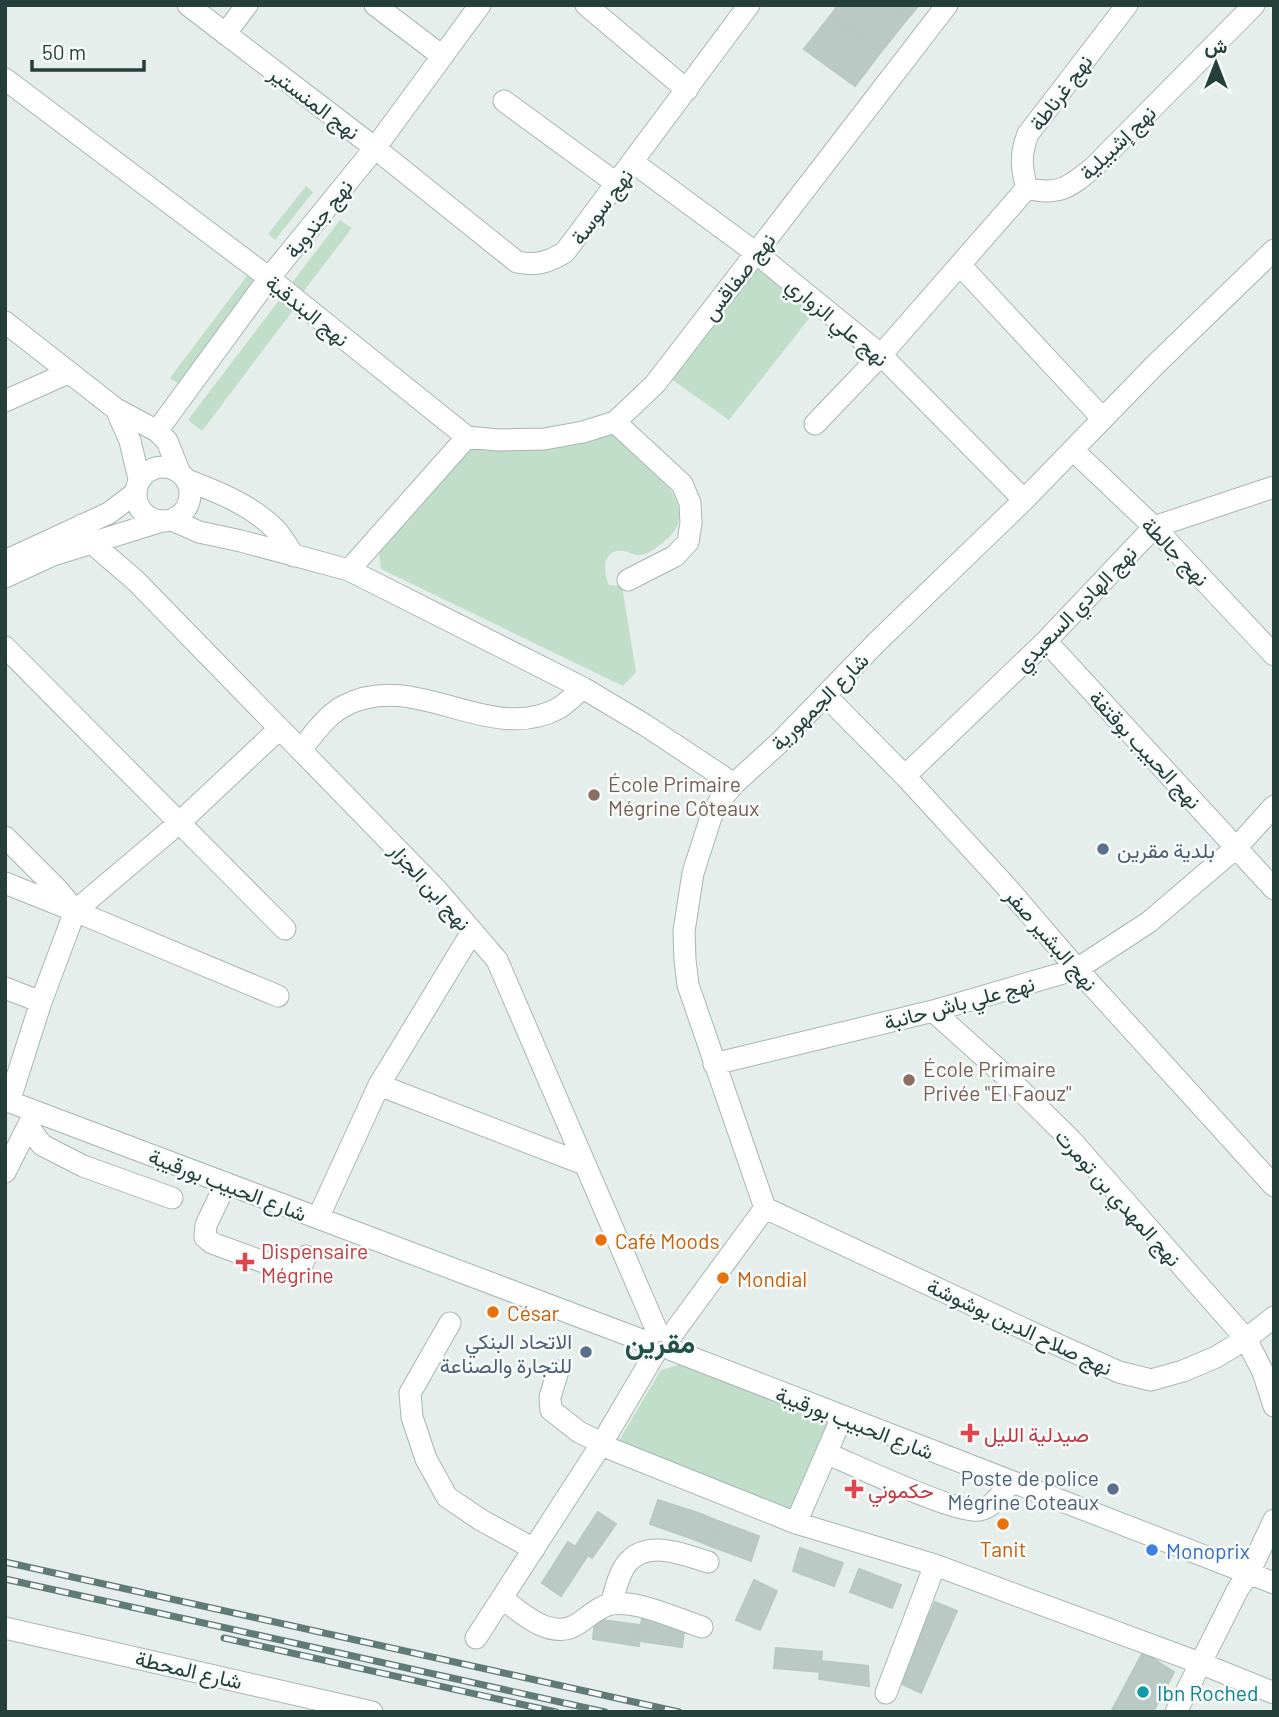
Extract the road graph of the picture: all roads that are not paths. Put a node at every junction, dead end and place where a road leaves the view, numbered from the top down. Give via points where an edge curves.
1 (188, 5) edge
2 (247, 5) edge
3 (374, 5) edge
4 (480, 5) edge
5 (586, 5) edge
6 (749, 5) edge
7 (947, 5) edge
8 (1127, 5) edge
9 (1254, 5) edge
10 (225, 34) junction
11 (442, 55) junction
12 (5, 79) edge
13 (687, 90) junction
14 (504, 100) dead end
15 (375, 148) junction
16 (634, 163) junction
17 (616, 183) junction
18 (1027, 188) junction
19 (1274, 250) edge
20 (756, 253) junction
21 (961, 266) junction
22 (269, 278) junction
23 (5, 321) edge
24 (881, 355) junction
25 (68, 373) junction
26 (5, 401) edge
27 (116, 409) junction
28 (1103, 419) junction
29 (615, 422) junction
30 (815, 424) dead end
31 (157, 430) junction
32 (467, 437) junction
33 (1074, 451) junction
34 (183, 475) junction
35 (1274, 486) edge
36 (137, 487) junction
37 (1024, 500) junction
38 (167, 520) junction
39 (1154, 527) junction
40 (87, 534) junction
41 (294, 556) junction
42 (5, 561) edge
43 (349, 570) junction
44 (5, 577) edge
45 (628, 580) dead end
46 (1046, 640) junction
47 (5, 647) edge
48 (1274, 655) edge
49 (583, 688) junction
50 (826, 696) junction
51 (279, 729) junction
52 (301, 749) junction
53 (905, 776) junction
54 (734, 784) junction
55 (1274, 806) edge
56 (179, 823) junction
57 (5, 837) edge
58 (1237, 847) junction
59 (5, 883) edge
60 (1274, 889) edge
61 (75, 911) junction
62 (285, 929) dead end
63 (472, 932) junction
64 (1077, 969) junction
65 (5, 988) edge
66 (278, 996) dead end
67 (41, 1002) junction
68 (933, 1011) junction
69 (714, 1064) junction
70 (379, 1085) junction
71 (7, 1101) edge
72 (22, 1127) edge
73 (584, 1164) junction
74 (5, 1172) edge
75 (226, 1183) junction
76 (1274, 1186) edge
77 (172, 1198) dead end
78 (765, 1208) junction
79 (318, 1218) junction
80 (306, 1256) dead end
81 (1274, 1317) edge
82 (450, 1323) dead end
83 (1246, 1339) junction
84 (660, 1343) junction
85 (558, 1371) dead end
86 (1274, 1406) edge
87 (842, 1417) junction
88 (601, 1444) junction
89 (828, 1454) junction
90 (1011, 1482) junction
91 (1274, 1520) edge
92 (796, 1524) junction
93 (534, 1549) junction
94 (708, 1562) dead end
95 (935, 1566) junction
96 (1250, 1573) junction
97 (1274, 1583) edge
98 (502, 1598) junction
99 (611, 1604) junction
100 (702, 1627) dead end
101 (5, 1628) edge
102 (476, 1638) dead end
103 (1200, 1663) junction
104 (1274, 1692) edge
105 (886, 1693) dead end
106 (372, 1712) edge
107 (1176, 1712) edge

1 - 10 street, نهج المنستير
2 - 10 street
3 - 11 street
4 - 11 street, نهج جندوبة
5 - 13 street
6 - 13 street, نهج سوسة
7 - 20 street, نهج صفاقس
8 - 18 street, نهج غرناطة via 1028,134 1020,160
9 - 18 street, نهج إشبيلية via 1072,185 1056,192
10 - 15 street, نهج المنستير
11 - 15 street, نهج جندوبة
12 - 22 street, نهج البندقية
13 - 16 street, نهج سوسة
14 - 17 street
15 - 17 street, نهج سوسة via 517,262 528,264 550,261 565,252
15 - 22 street, نهج جندوبة
16 - 17 street, نهج سوسة
16 - 20 street, نهج علي الزواري
18 - 21 street
19 - 28 street, شارع الجمهورية
20 - 24 street, نهج علي الزواري
20 - 29 street, نهج صفاقس via 655,384
21 - 24 street
21 - 28 street
22 - 31 street, نهج جندوبة
22 - 32 street, نهج البندقية
23 - 25 street
24 - 30 street
24 - 37 street, نهج علي الزواري
25 - 26 street
25 - 27 street
27 - 31 street
27 - 36 street via 130,441
28 - 33 street, شارع الجمهورية
29 - 32 street, نهج صفاقس via 544,439
29 - 45 street via 682,484 690,503 688,542 675,556
31 - 34 street
32 - 43 street
33 - 37 street, شارع الجمهورية
33 - 39 street, نهج جالطة
34 - 36 street via 159,466 149,470
34 - 38 street via 191,492 189,503 182,514
34 - 41 street via 266,521
35 - 39 street, نهج الهادي السعيدي
36 - 38 street via 141,511
36 - 40 street
37 - 50 street, شارع الجمهورية
38 - 40 street
38 - 41 street
39 - 46 street, نهج الهادي السعيدي
39 - 48 street, نهج جالطة
40 - 42 street
40 - 44 street
40 - 51 street, نهج ابن الجزار
41 - 43 street
43 - 49 street
46 - 53 street, نهج الهادي السعيدي
46 - 58 street, نهج الحبيب بوقتفة
47 - 56 street
49 - 52 street via 559,708 531,718 507,719 396,693 365,696 329,716
49 - 54 street
50 - 53 street, نهج البشير صفر
50 - 54 street, شارع الجمهورية
51 - 52 street, نهج ابن الجزار
51 - 56 street
52 - 63 street, نهج ابن الجزار
53 - 64 street, نهج البشير صفر
54 - 69 street, شارع الجمهورية via 711,817 693,873 684,931 688,985
55 - 58 street, نهج علي باش حانبة
56 - 61 street
56 - 62 street
57 - 61 street
58 - 60 street, نهج الحبيب بوقتفة
58 - 64 street, نهج علي باش حانبة via 1149,922
59 - 61 street
61 - 66 street
61 - 67 street
63 - 70 street
63 - 73 street, نهج ابن الجزار via 497,960
64 - 68 street, نهج علي باش حانبة
64 - 76 street, نهج البشير صفر
65 - 67 street
67 - 71 street
68 - 69 street, نهج علي باش حانبة
68 - 83 street, نهج المهدي بن تومرت via 1071,1140
69 - 78 street, شارع الجمهورية
70 - 73 street
70 - 79 street
71 - 72 street, شارع الحبيب بورقيبة
72 - 74 street
72 - 75 street, شارع الحبيب بورقيبة
72 - 77 street via 42,1145 83,1166
73 - 84 street, نهج ابن الجزار
75 - 79 street, شارع الحبيب بورقيبة
75 - 80 street via 205,1237 291,1272 300,1269
78 - 83 street, نهج صلاح الدين بوشوشة via 1119,1372 1152,1380 1216,1357
78 - 84 street
79 - 84 street, شارع الحبيب بورقيبة
81 - 83 street, نهج صلاح الدين بوشوشة
82 - 93 street via 410,1393 412,1417 426,1459 447,1497
83 - 86 street, نهج المهدي بن تومرت
84 - 87 street, شارع الحبيب بورقيبة
84 - 88 street
85 - 88 street via 551,1410
87 - 89 street
87 - 90 street, شارع الحبيب بورقيبة
88 - 92 street
88 - 93 street
89 - 90 street via 969,1510 992,1504
89 - 92 street
90 - 96 street, شارع الحبيب بورقيبة
91 - 96 street
92 - 95 street
93 - 98 street
94 - 99 street via 666,1550 645,1551 628,1562
95 - 103 street
95 - 105 street
96 - 97 street, شارع الحبيب بورقيبة
96 - 103 street
98 - 99 street via 548,1629 573,1628
98 - 102 street
99 - 100 street via 641,1606
101 - 106 street, شارع المحطة
103 - 104 street
103 - 107 street

